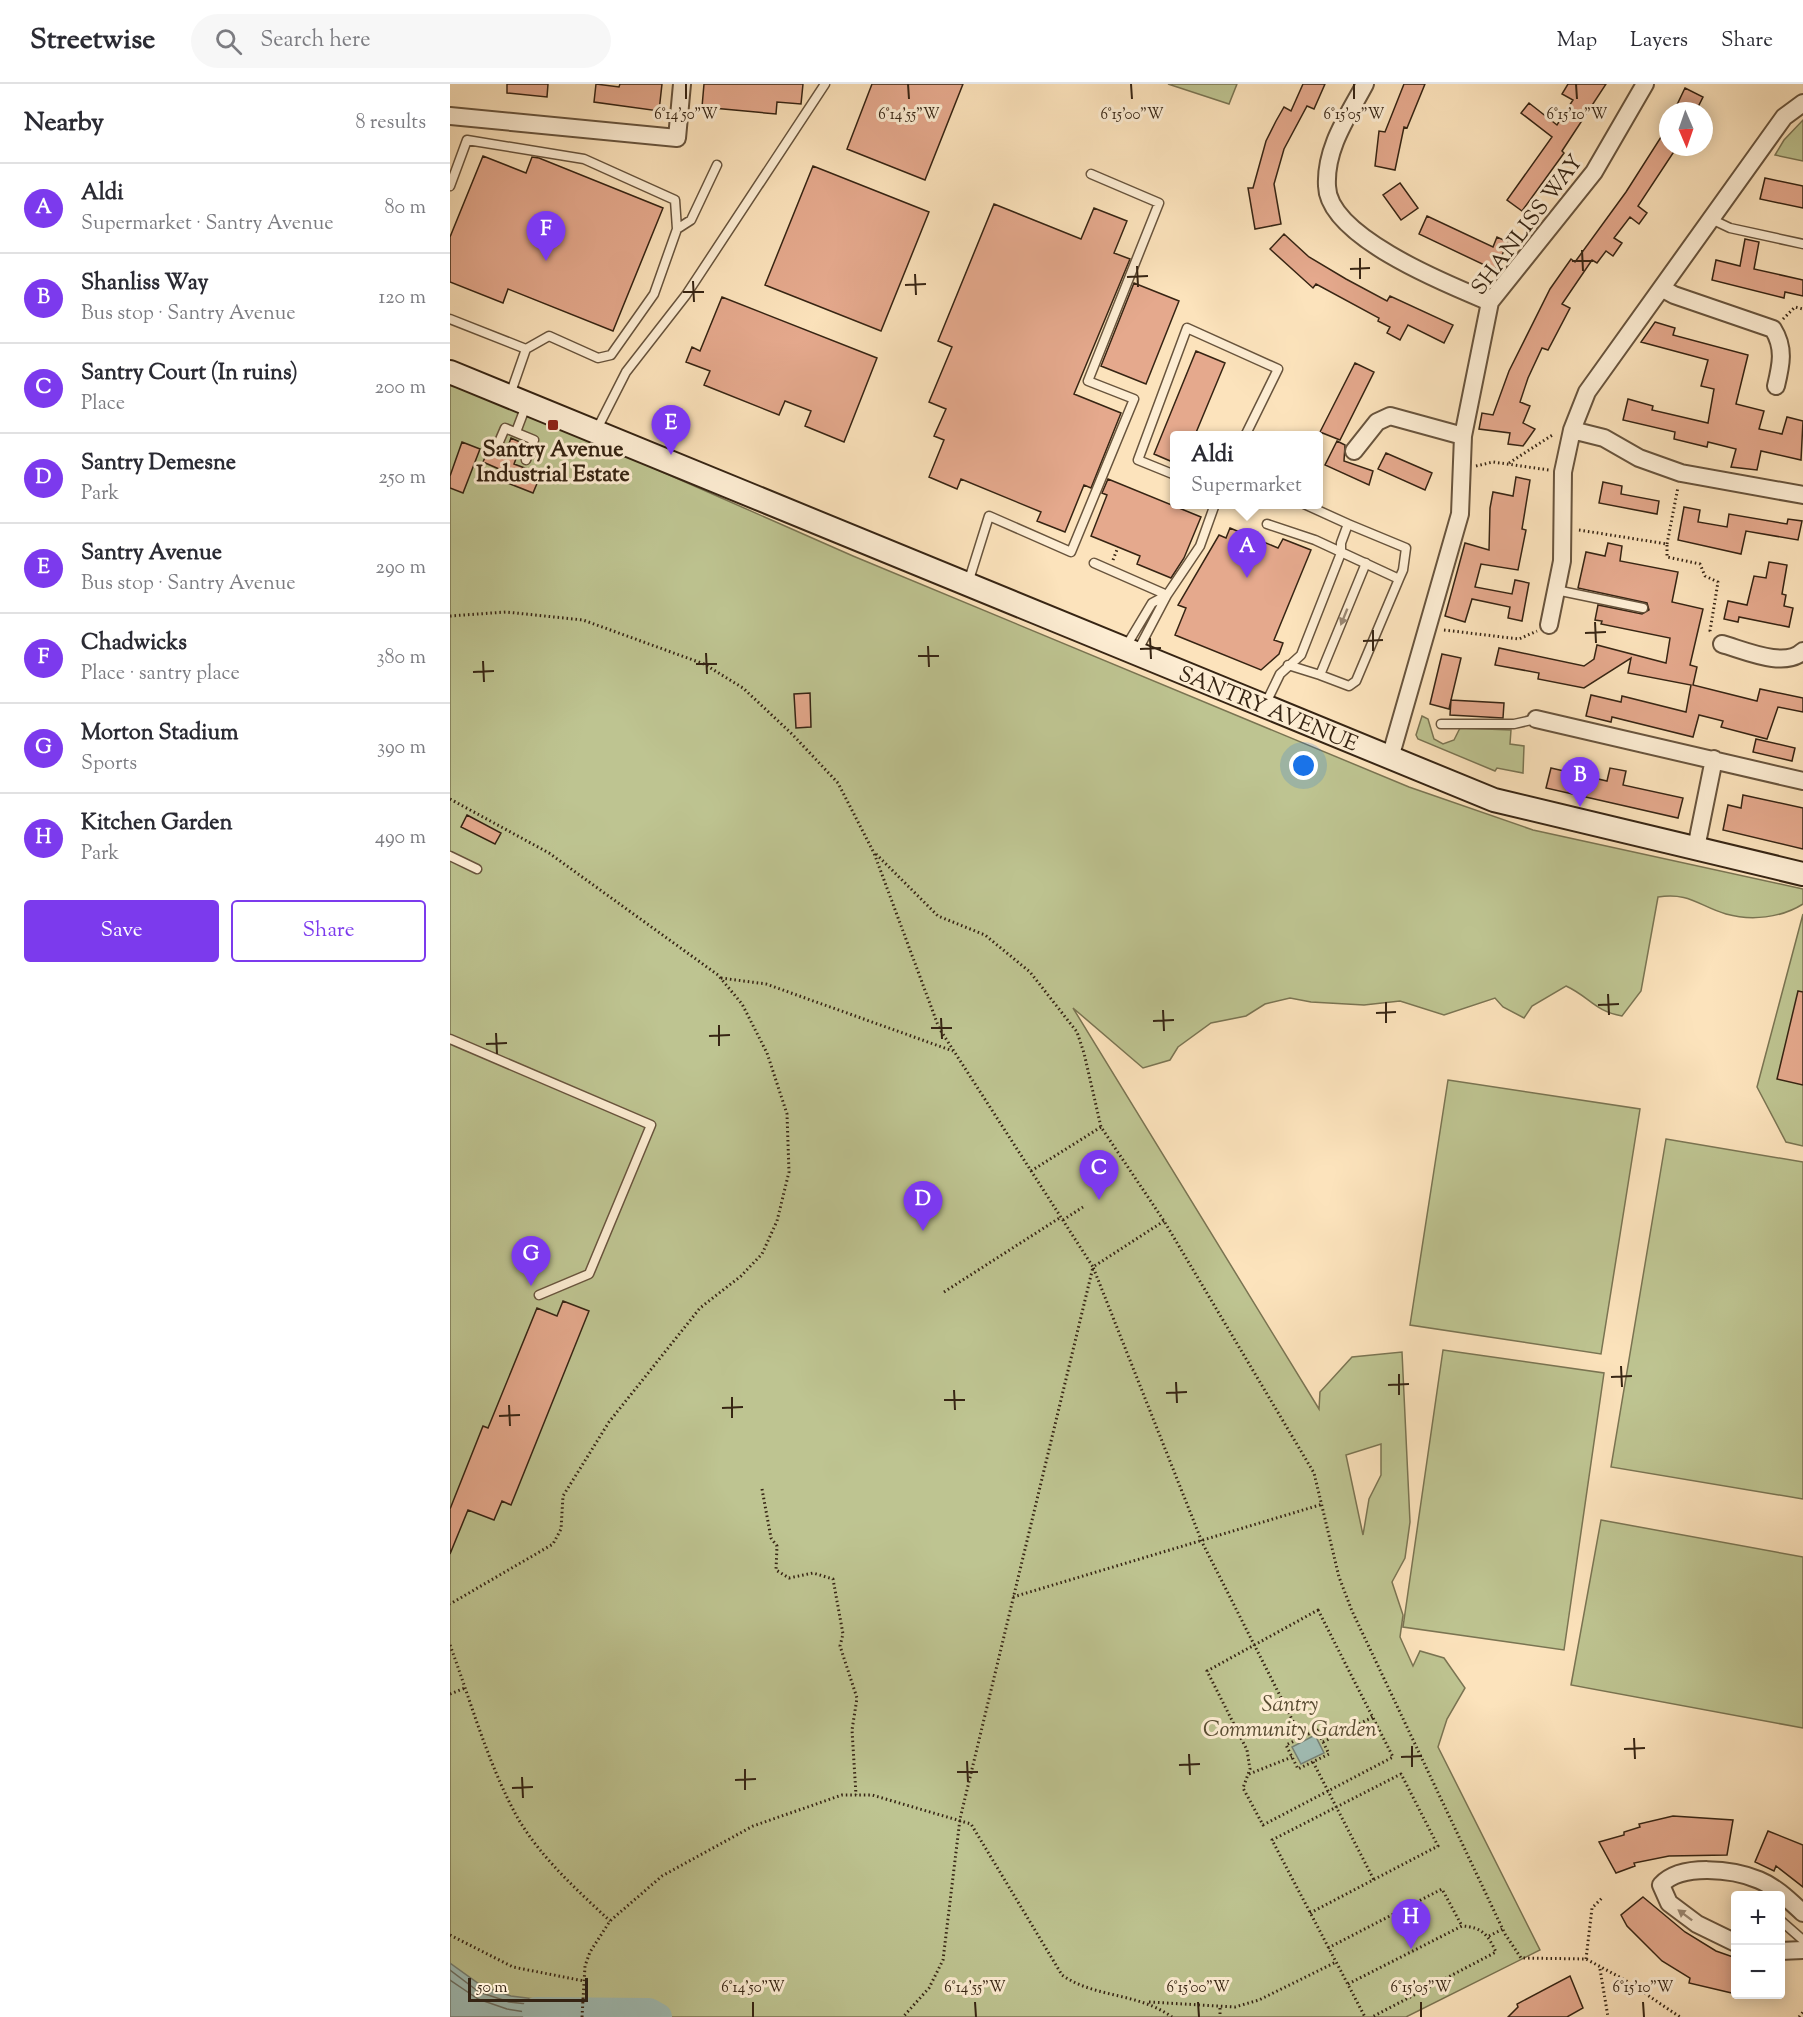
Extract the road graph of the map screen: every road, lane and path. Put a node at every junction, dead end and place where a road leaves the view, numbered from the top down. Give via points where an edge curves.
1 (682, 84) edge
2 (825, 84) edge
3 (1365, 84) edge
4 (1645, 84) edge
5 (1803, 103) edge
6 (450, 116) edge
7 (717, 165) dead end
8 (1091, 174) dead end
9 (450, 186) edge
10 (1711, 219) junction
11 (677, 229) junction
12 (1803, 244) edge
13 (1663, 289) junction
14 (1490, 302) junction
15 (1803, 309) edge
16 (450, 319) edge
17 (1773, 329) junction
18 (526, 350) junction
19 (450, 372) edge
20 (1776, 386) dead end
21 (518, 399) junction
22 (1567, 430) junction
23 (596, 431) junction
24 (1247, 431) edge
25 (516, 432) junction
26 (1463, 436) junction
27 (499, 442) dead end
28 (1354, 451) dead end
29 (526, 460) dead end
30 (1508, 464) junction
31 (1473, 466) dead end
32 (1563, 472) junction
33 (1170, 473) edge
34 (1681, 473) junction
35 (1803, 495) edge
36 (1213, 509) edge
37 (1315, 509) edge
38 (1267, 524) dead end
39 (1348, 524) junction
40 (1562, 528) junction
41 (1667, 544) junction
42 (1341, 554) junction
43 (1094, 563) dead end
44 (1366, 563) junction
45 (1399, 579) junction
46 (968, 584) junction
47 (1556, 591) junction
48 (1167, 595) junction
49 (1643, 608) dead end
50 (450, 616) edge
51 (1549, 625) joint
52 (1437, 629) dead end
53 (1722, 644) joint
54 (1131, 651) junction
55 (1803, 651) edge
56 (1288, 665) junction
57 (1320, 675) junction
58 (1264, 705) junction
59 (1536, 719) joint
60 (1441, 724) dead end
61 (1392, 751) junction
62 (1714, 759) junction
63 (1803, 781) edge
64 (450, 799) edge
65 (1696, 848) junction
66 (874, 853) junction
67 (450, 856) edge
68 (477, 869) dead end
69 (1803, 874) edge
70 (721, 978) junction
71 (450, 1039) edge
72 (953, 1051) junction
73 (1101, 1127) junction
74 (1031, 1171) junction
75 (1083, 1207) dead end
76 (1062, 1218) junction
77 (1164, 1221) junction
78 (1092, 1267) junction
79 (944, 1292) dead end
80 (539, 1295) dead end
81 (762, 1489) dead end
82 (1323, 1503) junction
83 (1202, 1542) junction
84 (1013, 1597) junction
85 (450, 1604) edge
86 (450, 1644) edge
87 (1254, 1644) junction
88 (465, 1688) junction
89 (450, 1694) edge
90 (1373, 1717) junction
91 (1301, 1737) junction
92 (1323, 1742) junction
93 (1292, 1757) junction
94 (1313, 1762) junction
95 (1249, 1774) junction
96 (1328, 1791) junction
97 (856, 1795) junction
98 (1337, 1807) junction
99 (960, 1820) junction
100 (1374, 1880) junction
101 (1777, 1891) edge
102 (1785, 1897) edge
103 (1602, 1898) dead end
104 (1310, 1913) junction
105 (1803, 1913) edge
106 (610, 1921) junction
107 (1785, 1924) edge
108 (1462, 1926) junction
109 (1503, 1929) junction
110 (450, 1935) edge
111 (1489, 1936) junction
112 (1731, 1940) edge
113 (1803, 1940) edge
114 (1328, 1948) junction
115 (1785, 1950) edge
116 (1803, 1950) edge
117 (1586, 1959) junction
118 (1336, 1962) junction
119 (1600, 1969) junction
120 (584, 1981) junction
121 (1347, 1984) junction
122 (1144, 2001) junction
123 (1220, 2008) junction
124 (1803, 2012) edge
125 (582, 2017) edge
126 (903, 2017) edge
127 (1172, 2017) edge
128 (1220, 2017) edge
129 (1365, 2017) edge
130 (1372, 2017) edge
131 (1608, 2017) edge
132 (1680, 2017) edge
133 (1799, 2017) edge

1 - 6 street via 677,138
2 - 23 lane via 686,295 626,372
3 - 14 street via 1333,145 1326,189 1331,201 1347,225 1419,272
4 - 14 street, SHANLISS WAY via 1594,172
5 - 10 street via 1785,117
7 - 11 lane via 691,220
8 - 46 lane via 1159,203 1088,381 1134,399 1071,552 989,516
9 - 11 lane via 467,140 584,159 675,200
10 - 12 lane via 1730,228
10 - 13 street
11 - 18 lane via 654,294 611,355 598,358 549,336
13 - 17 street
13 - 22 street via 1587,392
14 - 26 street, SHANLISS WAY
15 - 17 path via 1795,307
16 - 18 lane
17 - 20 street via 1782,357
18 - 21 lane
19 - 21 main road, SANTRY AVENUE
21 - 23 main road, SANTRY AVENUE
21 - 25 lane
22 - 30 path
22 - 32 street
22 - 34 street via 1604,438 1639,458
23 - 46 main road, SANTRY AVENUE
24 - 33 lane via 1278,369 1187,328 1138,460
25 - 27 lane via 505,428
25 - 29 lane via 534,440
26 - 28 street via 1390,416 1377,422
26 - 61 street, SHANLISS WAY via 1460,514
30 - 31 path
30 - 32 path
32 - 40 street
34 - 35 street
34 - 41 path
36 - 48 lane via 1200,546
37 - 39 lane
38 - 42 lane via 1315,540
39 - 42 lane
39 - 45 lane via 1406,548
40 - 41 path
40 - 47 street via 1562,561
41 - 53 path via 1667,557 1700,564 1705,576 1718,582 1710,631
42 - 44 lane
42 - 56 lane via 1301,655
43 - 48 lane
44 - 45 lane
44 -> 57 lane
45 - 57 lane via 1356,681 1349,686
46 - 54 main road, SANTRY AVENUE
47 - 49 lane
47 - 51 street
48 - 54 lane
48 - 54 lane via 1152,603
50 - 66 path via 506,612 583,620 704,664 742,688 838,783
51 - 52 path via 1519,639
53 - 55 street via 1780,658 1798,656
54 - 58 main road, SANTRY AVENUE
56 - 57 lane
56 - 58 lane
58 - 61 main road, SANTRY AVENUE
59 - 60 lane via 1514,724
59 - 62 street
61 - 65 main road, SANTRY AVENUE via 1494,800
62 - 63 street
62 - 65 street
64 - 70 path via 549,853
65 - 69 main road, SANTRY AVENUE
66 - 72 path via 939,1028
66 - 73 path via 938,916 985,935 1030,972 1077,1032
67 - 68 lane
70 - 72 path via 766,984
70 - 85 path via 742,1004 767,1053 787,1114 789,1172 777,1221 762,1254 700,1308 609,1422 563,1496 561,1529 553,1544
71 - 80 lane via 651,1125 589,1274
72 - 74 path
73 - 74 path
73 - 77 path
74 - 76 path
75 - 76 path
76 - 78 path
76 - 79 path
77 - 78 path
77 - 82 path via 1314,1473
78 - 83 path
78 - 84 path
81 - 97 path via 771,1538 777,1546 776,1570 789,1578 813,1573 833,1579 843,1634 840,1646 857,1698 852,1730
82 - 83 path
82 - 109 path via 1339,1577 1352,1611
83 - 84 path
83 - 87 path
84 - 99 path
86 - 88 path
87 - 90 path via 1318,1610
87 - 91 path
87 - 95 path via 1207,1671 1247,1750
88 - 89 path
88 - 106 path via 517,1816 555,1868
90 - 92 path
90 - 96 path via 1393,1757
91 - 92 path via 1317,1730
91 - 93 path via 1286,1745
92 - 94 path via 1329,1754
93 - 94 path via 1298,1769
93 - 95 path
94 - 96 path
95 - 96 path via 1243,1788 1263,1826
96 - 98 path
97 - 99 path via 872,1795
97 - 106 path via 807,1805 753,1826 662,1876
98 - 100 path
98 - 100 path via 1401,1774 1438,1846
98 - 104 path via 1272,1840
99 - 122 path via 971,1824 1062,1975 1075,1984
99 - 126 path via 943,1960 929,1988
100 - 104 path
112 -> 101 street via 1697,1924 1669,1903 1662,1885 1670,1876 1732,1873 1759,1880
102 -> 105 street
103 - 117 path via 1592,1908
104 - 114 path
106 - 120 path via 590,1952
107 - 113 lane
108 - 111 path via 1477,1927
108 - 114 path via 1442,1889
108 - 121 path
109 - 111 path
109 - 117 path via 1521,1958
110 - 120 path via 513,1967
111 - 130 path via 1496,1952
114 - 118 path
115 - 116 street
117 - 119 path
118 - 121 path
118 - 123 path via 1258,2000
119 - 131 path
119 - 132 path via 1625,1980
120 - 125 path
121 - 129 path
122 - 123 path
122 - 127 path
123 - 128 path
124 - 133 path

